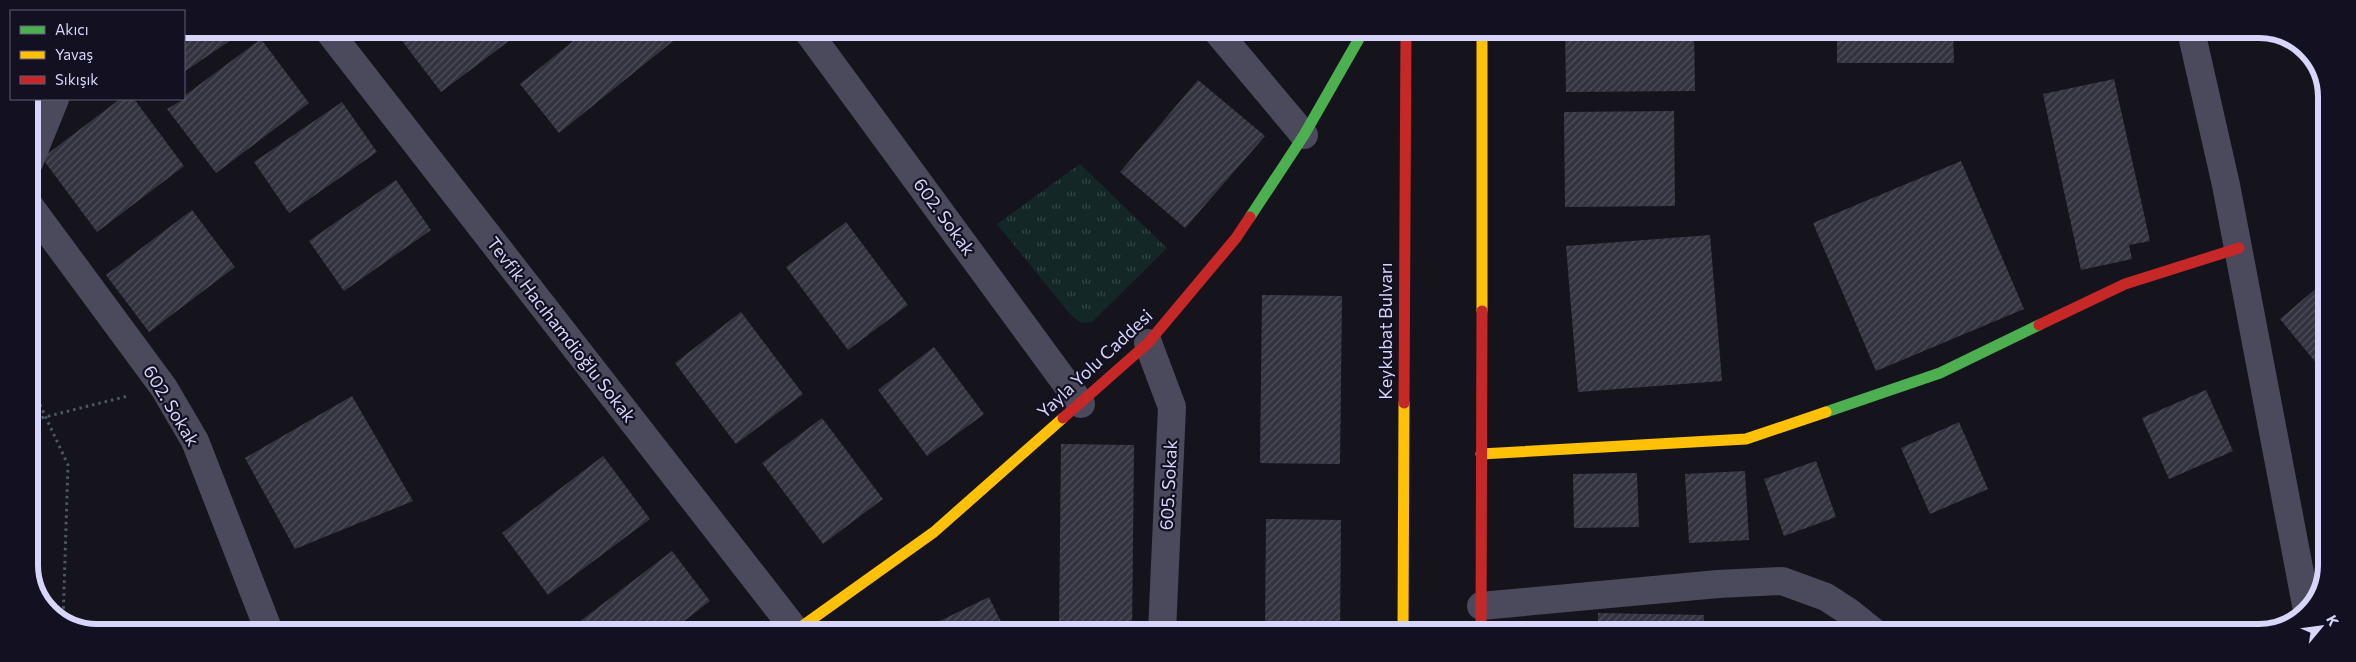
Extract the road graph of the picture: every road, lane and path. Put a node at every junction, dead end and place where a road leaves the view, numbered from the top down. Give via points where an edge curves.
1 (334, 38) edge
2 (812, 38) edge
3 (1223, 38) edge
4 (1359, 38) edge
5 (1406, 38) edge
6 (1482, 38) edge
7 (2193, 38) edge
8 (55, 100) edge
9 (1304, 135) junction
10 (37, 144) edge
11 (37, 216) edge
12 (2239, 248) junction
13 (1148, 343) junction
14 (164, 388) junction
15 (38, 400) edge
16 (1081, 404) junction
17 (45, 416) junction
18 (38, 418) edge
19 (1481, 454) junction
20 (2305, 602) edge
21 (63, 614) edge
22 (1481, 619) edge
23 (266, 624) edge
24 (790, 624) edge
25 (805, 624) edge
26 (1162, 624) edge
27 (1403, 624) edge
28 (1864, 624) edge

1 - 24 street, Tevfik Hacıhamdioğlu Sokak
2 - 16 street, 602. Sokak
3 - 9 street
4 - 9 main road, Yayla Yolu Caddesi
5 - 27 main road, Keykubat Bulvarı
6 - 19 main road
7 - 12 street
8 - 10 street
9 - 13 main road, Yayla Yolu Caddesi via 1236,238
11 - 14 street, 602. Sokak
12 - 19 main road via 2125,284 1940,373 1746,439
12 - 20 street
13 - 16 main road, Yayla Yolu Caddesi
13 - 26 street, 605. Sokak via 1172,407
14 - 17 path
14 - 23 street, 602. Sokak via 195,441
15 - 17 path
16 - 25 main road, Yayla Yolu Caddesi via 934,532
17 - 18 path
17 - 21 path via 68,465
19 - 22 main road
22 - 28 street via 1718,584 1782,581 1826,597

